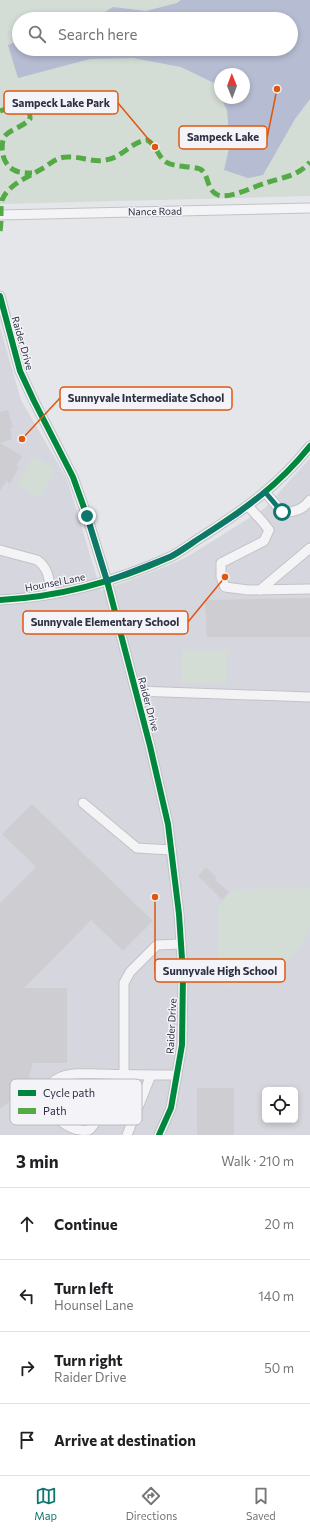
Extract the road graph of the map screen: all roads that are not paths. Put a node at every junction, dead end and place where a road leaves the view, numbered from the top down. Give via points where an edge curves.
1 (310, 208) edge
2 (0, 215) edge
3 (0, 296) edge
4 (310, 446) edge
5 (265, 492) junction
6 (310, 500) edge
7 (248, 506) junction
8 (310, 548) edge
9 (0, 550) edge
10 (107, 581) junction
11 (310, 589) edge
12 (260, 590) junction
13 (52, 594) junction
14 (0, 600) edge
15 (136, 691) junction
16 (310, 697) edge
17 (83, 803) dead end
18 (171, 850) junction
19 (181, 944) junction
20 (124, 1075) junction
21 (151, 1075) junction
22 (177, 1075) junction
23 (56, 1079) edge
24 (124, 1079) edge
25 (142, 1098) edge
26 (57, 1125) edge
27 (94, 1125) edge
28 (131, 1125) edge
29 (79, 1135) edge
30 (79, 1135) edge
31 (127, 1135) edge
32 (159, 1135) edge

1 - 2 street, Nance Road
3 - 10 street, Raider Drive via 20,370 73,477
4 - 5 street, Hounsel Lane via 293,467
5 - 6 street via 282,512 305,508
5 - 7 street, Hounsel Lane
7 - 10 street, Hounsel Lane via 171,556
7 - 12 street via 269,530 264,541 221,563 221,577 225,587
8 - 12 street
9 - 13 street via 37,560 42,564 48,573
10 - 13 street, Hounsel Lane
10 - 15 street, Raider Drive
11 - 12 street
13 - 14 street, Hounsel Lane
15 - 16 street
15 - 18 street, Raider Drive via 168,824
17 - 18 street via 136,848
18 - 19 street, Raider Drive
19 - 20 street via 157,945 130,972 124,983
19 - 22 street, Raider Drive via 182,1045
20 - 21 street
20 - 23 street via 72,1074
20 - 24 street
21 - 22 street
21 - 25 street
22 - 32 street, Raider Drive via 171,1108
26 - 29 street via 66,1133
27 - 30 street via 90,1130
28 - 31 street

